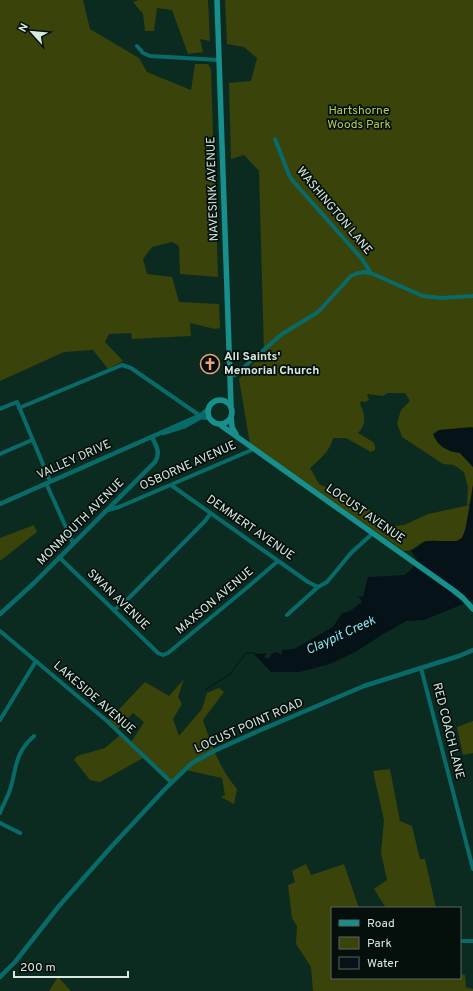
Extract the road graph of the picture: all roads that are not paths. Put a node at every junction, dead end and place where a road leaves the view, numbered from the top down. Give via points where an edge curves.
1 (217, 0) edge
2 (137, 46) dead end
3 (219, 60) junction
4 (275, 139) dead end
5 (371, 273) junction
6 (473, 296) edge
7 (230, 376) junction
8 (223, 400) junction
9 (231, 406) junction
10 (19, 408) junction
11 (0, 409) edge
12 (208, 410) junction
13 (199, 415) junction
14 (231, 416) junction
15 (209, 418) junction
16 (219, 424) junction
17 (154, 436) junction
18 (32, 440) junction
19 (242, 440) junction
20 (254, 449) junction
21 (0, 454) edge
22 (48, 482) junction
23 (171, 485) junction
24 (0, 504) edge
25 (107, 510) junction
26 (211, 513) junction
27 (373, 533) junction
28 (73, 543) junction
29 (59, 557) junction
30 (278, 561) junction
31 (318, 587) junction
32 (473, 609) edge
33 (114, 610) junction
34 (0, 614) edge
35 (287, 615) dead end
36 (0, 631) edge
37 (473, 650) edge
38 (163, 655) joint
39 (36, 661) junction
40 (421, 668) junction
41 (0, 720) edge
42 (34, 736) dead end
43 (171, 782) junction
44 (0, 813) edge
45 (0, 824) edge
46 (20, 833) dead end
47 (473, 869) edge
48 (461, 941) edge
49 (473, 941) edge
50 (1, 975) edge

1 - 3 main road, NAVESINK AVENUE
2 - 3 street via 150,56
3 - 7 main road, NAVESINK AVENUE
4 - 5 street, WASHINGTON LANE via 289,175 362,259
5 - 6 street via 423,296
5 - 7 street via 351,276 318,312 282,334 235,375
7 - 8 main road, NAVESINK AVENUE via 228,396
7 - 9 main road, NAVESINK AVENUE
8 - 9 main road
8 - 12 main road via 213,402
9 - 14 main road
10 - 11 street via 17,402
10 - 13 street via 122,365 131,368
10 - 18 street
12 - 13 street, VALLEY DRIVE
12 - 15 main road
13 - 17 street, VALLEY DRIVE
14 - 16 main road via 227,422
14 - 19 main road, LOCUST AVENUE via 232,426
15 - 16 main road
15 - 17 street, VALLEY DRIVE via 201,417 186,426
16 - 19 main road, LOCUST AVENUE
17 - 22 street, VALLEY DRIVE
17 - 25 street, MONMOUTH AVENUE via 158,451 157,460
18 - 21 street
18 - 22 street
19 - 20 main road, LOCUST AVENUE
20 - 23 street, OSBORNE AVENUE
20 - 27 main road, LOCUST AVENUE
22 - 24 street, VALLEY DRIVE
22 - 28 street
23 - 25 street, OSBORNE AVENUE
23 - 26 street, DEMMERT AVENUE
25 - 28 street, MONMOUTH AVENUE
26 - 30 street, DEMMERT AVENUE
26 - 33 street via 126,601
27 - 31 street via 351,552 327,582
27 - 32 main road, LOCUST AVENUE via 453,590
28 - 29 street, MONMOUTH AVENUE
29 - 33 street, SWAN AVENUE
29 - 34 street, MONMOUTH AVENUE via 34,584
30 - 31 street, DEMMERT AVENUE
30 - 38 street, MAXSON AVENUE
31 - 35 street
33 - 38 street, SWAN AVENUE
36 - 39 street, LAKESIDE AVENUE
37 - 40 street, LOCUST POINT ROAD
39 - 41 street
39 - 43 street, LAKESIDE AVENUE via 107,721
40 - 43 street, LOCUST POINT ROAD via 364,686 222,747 192,763
40 - 47 street, RED COACH LANE
42 - 44 street via 19,754
43 - 50 street, LOCUST POINT ROAD via 59,906
45 - 46 street
48 - 49 street

